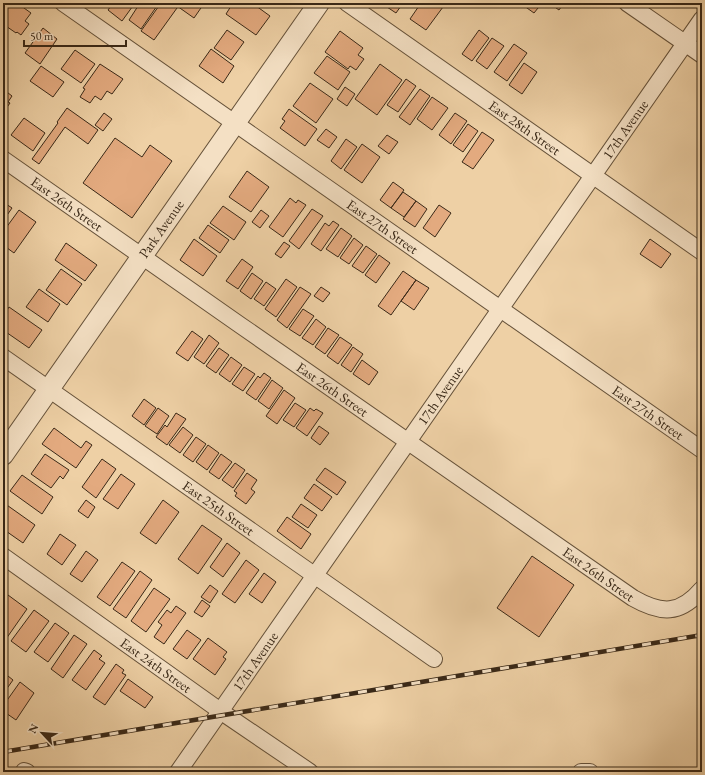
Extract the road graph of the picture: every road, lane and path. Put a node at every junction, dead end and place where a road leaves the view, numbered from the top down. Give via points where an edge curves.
1 (63, 3) edge
2 (319, 3) edge
3 (347, 3) edge
4 (627, 3) edge
5 (702, 19) edge
6 (685, 43) junction
7 (702, 55) edge
8 (235, 123) junction
9 (3, 159) edge
10 (594, 176) junction
11 (702, 252) edge
12 (142, 256) junction
13 (501, 309) junction
14 (3, 357) edge
15 (49, 389) junction
16 (408, 441) junction
17 (702, 450) edge
18 (3, 455) edge
19 (3, 556) edge
20 (315, 575) junction
21 (702, 589) edge
22 (434, 659) dead end
23 (221, 711) junction
24 (178, 772) edge
25 (310, 772) edge
26 (581, 772) edge
27 (590, 772) edge

1 - 8 street, East 27th Street
2 - 8 street, Park Avenue
3 - 10 street, East 28th Street
4 - 6 street
5 - 6 street, 17th Avenue
6 - 7 street
6 - 10 street, 17th Avenue
8 - 12 street, Park Avenue
8 - 13 street, East 27th Street
9 - 12 street, East 26th Street
10 - 11 street, East 28th Street
10 - 13 street, 17th Avenue
12 - 15 street, Park Avenue
12 - 16 street, East 26th Street
13 - 16 street, 17th Avenue
13 - 17 street, East 27th Street
14 - 15 street, East 25th Street
15 - 18 street, Park Avenue
15 - 20 street, East 25th Street
16 - 20 street, 17th Avenue
16 - 21 street, East 26th Street via 644,604 668,610 682,606
19 - 23 street, East 24th Street
20 - 22 street, East 25th Street
20 - 23 street, 17th Avenue
23 - 24 street, 17th Avenue
23 - 25 street, East 24th Street
26 - 27 street

